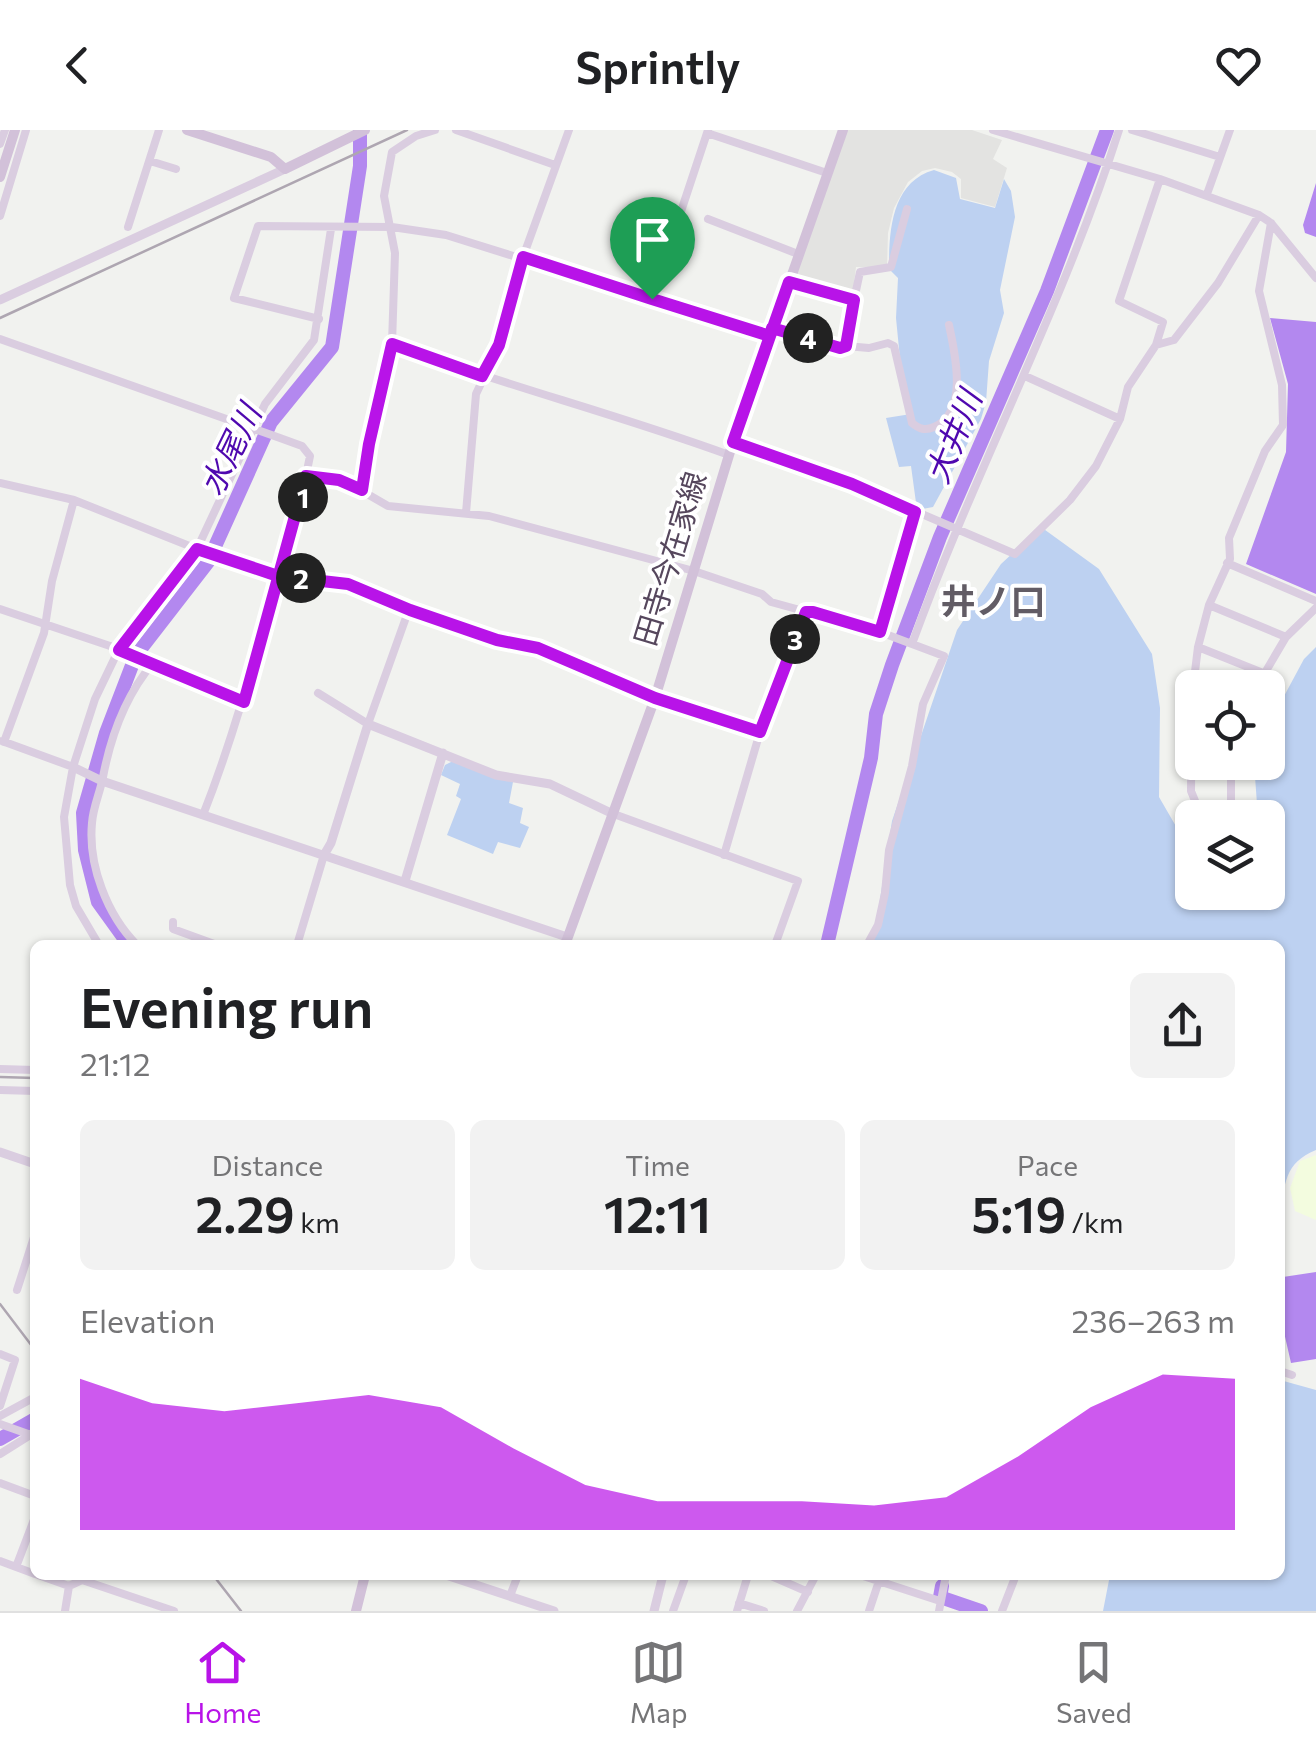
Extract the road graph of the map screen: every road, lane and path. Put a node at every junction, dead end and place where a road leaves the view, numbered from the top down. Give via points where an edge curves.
1 (4, 130) edge
2 (16, 130) edge
3 (26, 130) edge
4 (159, 130) edge
5 (187, 130) edge
6 (365, 130) edge
7 (435, 130) edge
8 (456, 130) edge
9 (568, 130) edge
10 (842, 130) edge
11 (993, 130) edge
12 (1040, 130) edge
13 (1119, 130) edge
14 (1132, 130) edge
15 (1230, 130) edge
16 (708, 132) edge
17 (339, 136) edge
18 (0, 144) edge
19 (1038, 144) junction
20 (1220, 157) junction
21 (150, 161) junction
22 (555, 165) junction
23 (1108, 165) junction
24 (285, 169) junction
25 (176, 170) dead end
26 (828, 172) junction
27 (0, 177) edge
28 (1160, 178) junction
29 (1207, 194) junction
30 (907, 209) dead end
31 (1259, 215) junction
32 (0, 216) edge
33 (708, 219) dead end
34 (1270, 223) junction
35 (128, 227) dead end
36 (392, 227) junction
37 (332, 229) junction
38 (798, 254) junction
39 (523, 257) junction
40 (1316, 278) edge
41 (789, 282) junction
42 (652, 299) junction
43 (0, 300) edge
44 (854, 300) junction
45 (319, 318) junction
46 (950, 325) dead end
47 (771, 332) junction
48 (0, 339) edge
49 (392, 344) junction
50 (1156, 345) junction
51 (846, 346) junction
52 (482, 376) junction
53 (1025, 376) junction
54 (1120, 419) junction
55 (251, 428) junction
56 (733, 442) junction
57 (729, 455) junction
58 (306, 476) junction
59 (0, 483) edge
60 (362, 490) junction
61 (74, 500) junction
62 (915, 512) junction
63 (466, 513) junction
64 (958, 527) junction
65 (197, 549) junction
66 (1226, 563) junction
67 (694, 571) junction
68 (278, 576) junction
69 (1316, 604) edge
70 (1209, 605) junction
71 (0, 609) edge
72 (410, 610) junction
73 (806, 612) junction
74 (46, 624) junction
75 (880, 632) junction
76 (1286, 637) junction
77 (912, 644) junction
78 (1198, 646) junction
79 (119, 650) junction
80 (153, 664) junction
81 (1195, 670) edge
82 (1256, 670) edge
83 (1265, 670) edge
84 (318, 693) dead end
85 (655, 698) junction
86 (244, 702) junction
87 (368, 724) junction
88 (760, 732) junction
89 (2, 741) edge
90 (443, 754) junction
91 (73, 767) junction
92 (102, 781) junction
93 (611, 813) junction
94 (203, 816) junction
95 (324, 855) junction
96 (724, 855) junction
97 (405, 881) junction
98 (173, 922) dead end
99 (96, 940) edge
100 (133, 940) edge
101 (203, 940) edge
102 (298, 940) edge
103 (563, 940) edge
104 (566, 940) edge
105 (777, 940) edge
106 (870, 940) edge
107 (0, 1069) edge
108 (30, 1070) edge
109 (0, 1090) edge
110 (30, 1091) edge
111 (0, 1152) edge
112 (30, 1162) edge
113 (30, 1249) edge
114 (23, 1271) junction
115 (30, 1273) edge
116 (16, 1290) dead end
117 (0, 1354) edge
118 (1285, 1373) edge
119 (1292, 1375) dead end
120 (30, 1399) edge
121 (0, 1406) edge
122 (0, 1420) edge
123 (30, 1433) edge
124 (30, 1436) edge
125 (0, 1454) edge
126 (0, 1484) edge
127 (30, 1494) edge
128 (30, 1530) edge
129 (0, 1561) edge
130 (16, 1568) junction
131 (30, 1572) edge
132 (53, 1580) edge
133 (80, 1580) edge
134 (89, 1580) edge
135 (364, 1580) edge
136 (461, 1580) edge
137 (516, 1580) edge
138 (662, 1580) edge
139 (684, 1580) edge
140 (746, 1580) edge
141 (780, 1580) edge
142 (814, 1580) edge
143 (876, 1580) edge
144 (945, 1580) edge
145 (1014, 1580) edge
146 (879, 1581) junction
147 (70, 1586) junction
148 (808, 1592) junction
149 (510, 1596) junction
150 (940, 1606) edge
151 (738, 1607) edge
152 (65, 1611) edge
153 (174, 1611) edge
154 (356, 1611) edge
155 (554, 1611) edge
156 (654, 1611) edge
157 (673, 1611) edge
158 (764, 1611) edge
159 (797, 1611) edge
160 (870, 1611) edge
161 (1002, 1611) edge

1 - 18 street
2 - 27 main road
3 - 32 street
4 - 21 street
5 - 24 main road via 271,157
6 - 17 main road
7 - 36 street via 392,152 384,196
8 - 22 street
9 - 22 street
10 - 26 main road, 田寺今在家線
11 - 19 street
12 - 19 street
13 - 23 street
14 - 20 street
15 - 20 street
16 - 26 street
16 - 42 street
17 - 24 main road
19 - 23 street
20 - 29 street
21 - 25 street
21 - 35 street
22 - 39 street
23 - 28 street
23 - 53 street
24 - 43 street
26 - 38 main road, 田寺今在家線
28 - 29 street
28 - 50 street via 1119,301 1163,322
29 - 31 street
30 - 44 street via 891,267 860,272
31 - 34 street
31 - 50 street via 1174,340
33 - 38 street
34 - 40 street
34 - 66 street via 1258,291 1282,385 1283,425 1236,520
36 - 37 street
36 - 39 street
36 - 49 street
37 - 45 street
37 - 45 street via 258,226 234,298
38 - 41 main road, 田寺今在家線
39 - 42 street
39 - 52 street via 499,345
41 - 44 street
41 - 47 main road, 田寺今在家線
42 - 47 street
44 - 51 street
45 - 55 street via 308,352
46 - 51 street via 956,397 945,419 930,429 912,423 894,346
47 - 51 street
47 - 56 main road, 田寺今在家線
48 - 55 street
49 - 52 street
49 - 60 street
50 - 54 street via 1128,387
52 - 57 street
52 - 63 street
53 - 54 street
53 - 64 street
54 - 64 street via 1070,500 1015,554
55 - 58 street via 302,446 310,456
55 - 65 street
56 - 57 main road, 田寺今在家線
56 - 62 street
57 - 67 main road, 田寺今在家線
58 - 60 street
58 - 68 street
59 - 61 street
60 - 63 street via 388,506
61 - 65 street
61 - 74 street
62 - 64 street
62 - 75 street
63 - 67 street
64 - 77 street
65 - 68 street
65 - 79 street
66 - 69 street
66 - 70 street
67 - 73 street
67 - 85 main road, 田寺今在家線
68 - 72 street via 348,584
68 - 86 street
69 - 76 street
70 - 76 street
70 - 78 street
71 - 74 street
72 - 85 street via 538,648
72 - 87 street
73 - 75 street
73 - 88 street
74 - 79 street
74 - 89 street
75 - 77 street
76 - 83 street
77 - 106 street via 944,656 923,704
78 - 81 street
78 - 82 street
79 - 80 street
79 - 91 street
80 - 86 street
80 - 92 street via 122,711
84 - 87 street
85 - 88 street
85 - 93 main road, 田寺今在家線
86 - 94 street
87 - 90 street
87 - 95 street
88 - 96 street
89 - 91 street
90 - 93 street via 496,775 550,784
90 - 97 street
91 - 92 street
91 - 99 street via 64,817 68,874 76,906
92 - 94 street
92 - 100 street via 92,821 94,866
93 - 96 street
93 - 104 main road, 田寺今在家線
94 - 95 street
95 - 97 street
95 - 102 street
96 - 105 street via 798,881
97 - 103 street
98 - 101 street via 173,929
107 - 108 street
109 - 110 street
111 - 112 street
113 - 114 street
114 - 115 street
114 - 116 street
117 - 121 street via 16,1360
118 - 119 street
120 - 122 street
122 - 123 street
124 - 125 street
126 - 127 street
128 - 130 street
129 - 130 street
130 - 131 street
132 - 147 street
133 - 147 street
134 - 153 street
135 - 154 main road
136 - 149 street
137 - 149 street
138 - 156 street
139 - 157 street
140 - 151 street
141 - 148 street
142 - 148 street
143 - 146 street
144 - 150 street
145 - 161 street
146 - 150 street
146 - 160 street
147 - 152 street
148 - 159 street
149 - 155 street
151 - 158 street

